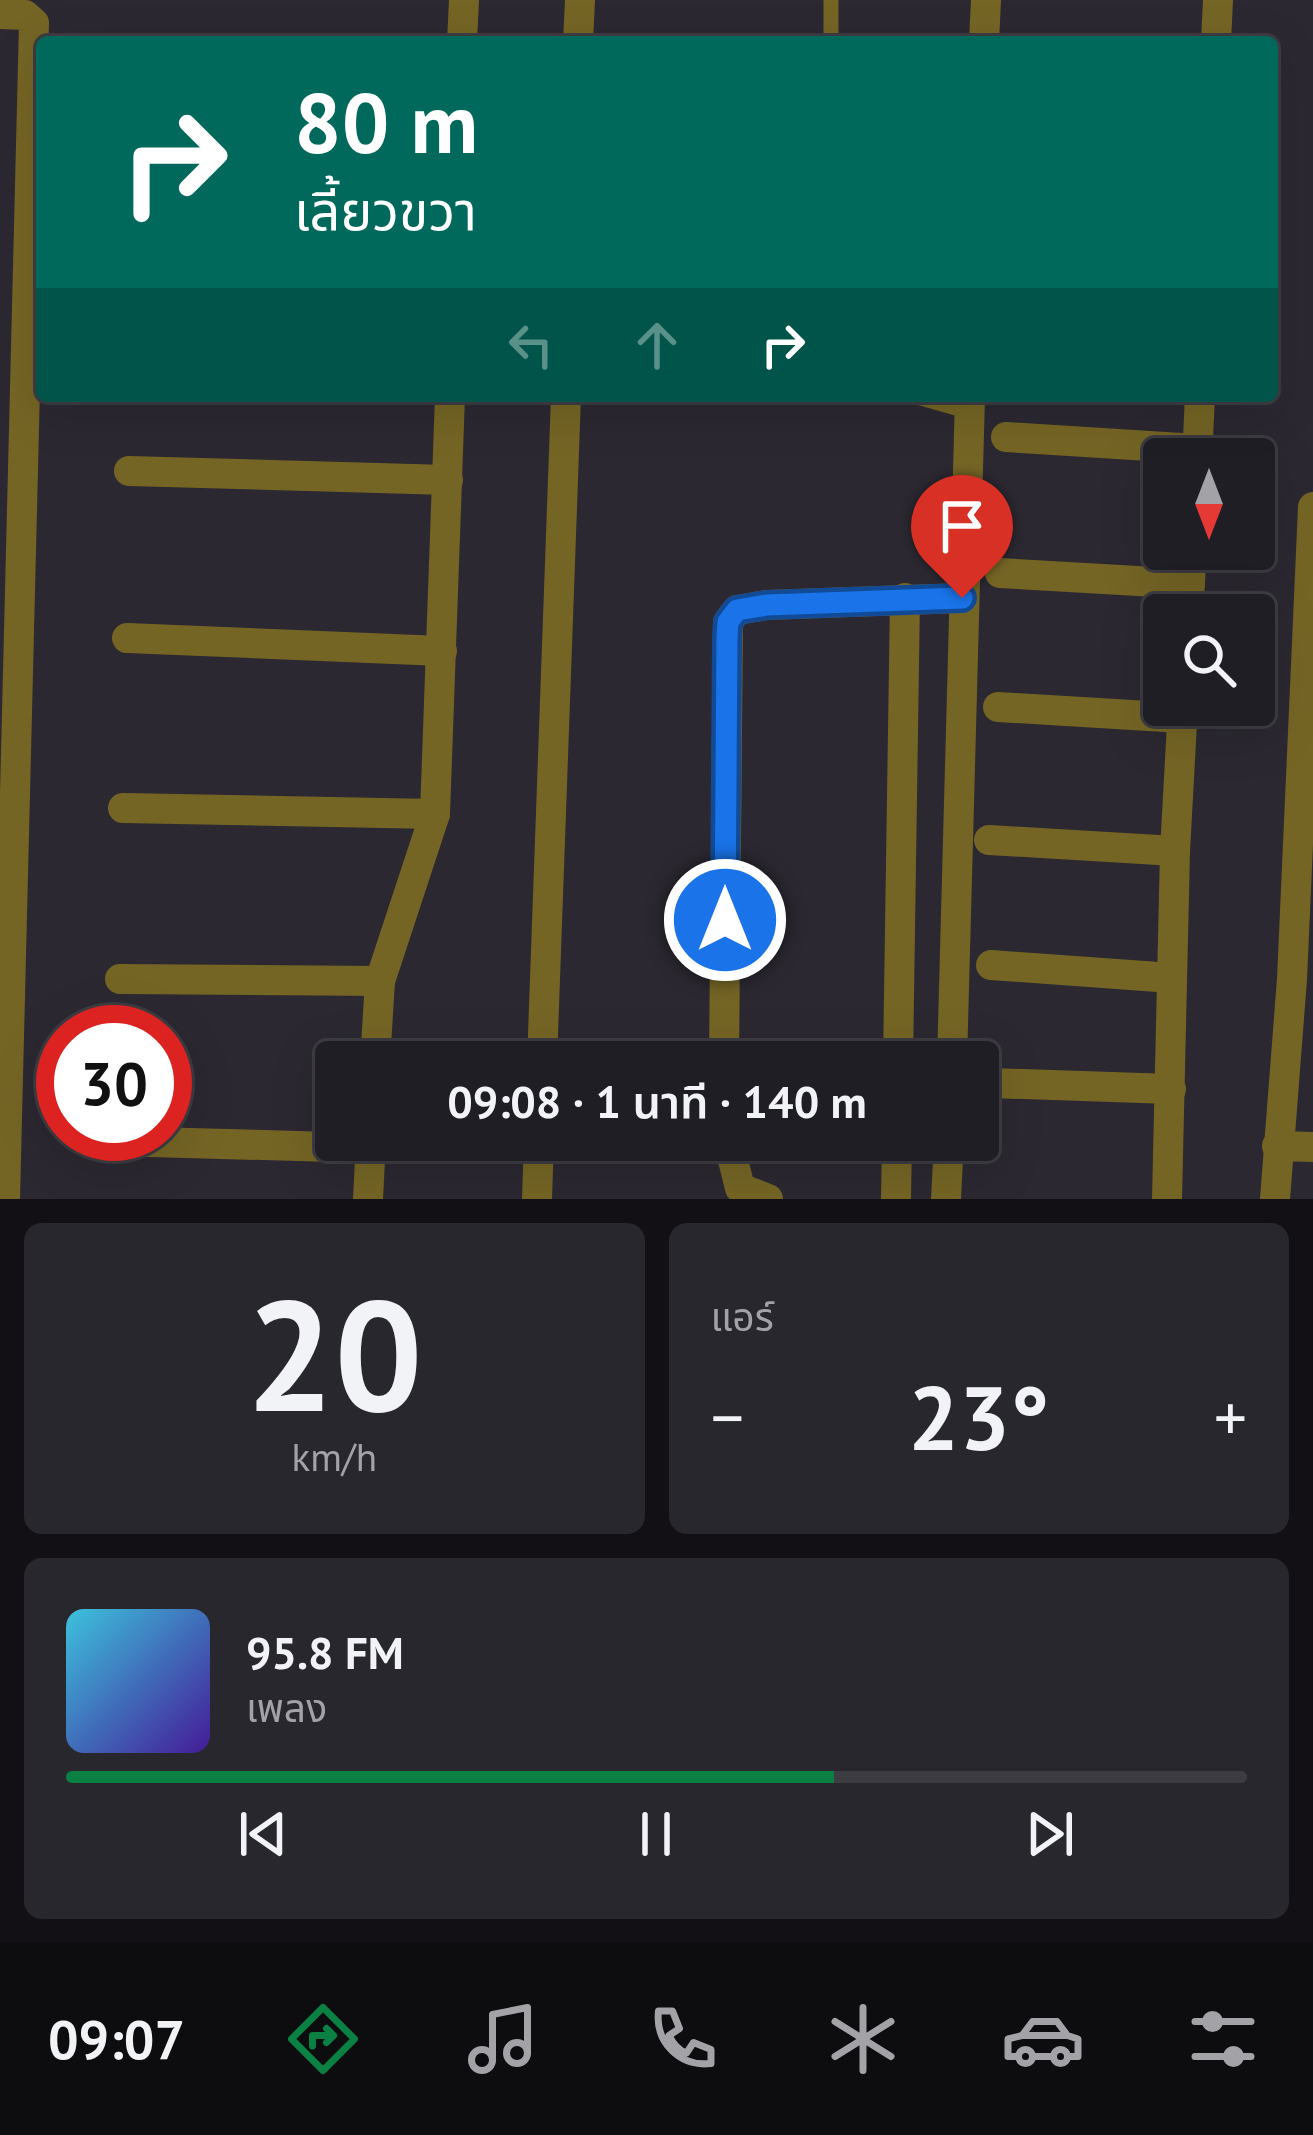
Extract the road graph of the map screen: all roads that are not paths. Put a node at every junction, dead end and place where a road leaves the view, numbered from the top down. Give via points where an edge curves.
1 (464, 0) edge
2 (580, 0) edge
3 (831, 0) edge
4 (986, 0) edge
5 (1218, 0) edge
6 (0, 14) edge
7 (462, 36) edge
8 (578, 36) edge
9 (831, 36) edge
10 (985, 36) edge
11 (1216, 36) edge
12 (450, 402) edge
13 (566, 402) edge
14 (1200, 402) edge
15 (970, 404) edge
16 (1006, 437) dead end
17 (1198, 438) edge
18 (1143, 449) edge
19 (129, 471) dead end
20 (448, 480) junction
21 (1313, 507) edge
22 (1000, 573) dead end
23 (1147, 594) edge
24 (905, 598) junction
25 (962, 598) junction
26 (9, 606) edge
27 (1310, 624) edge
28 (127, 638) dead end
29 (442, 651) junction
30 (998, 707) dead end
31 (1143, 711) edge
32 (1181, 726) edge
33 (1306, 802) edge
34 (123, 808) dead end
35 (434, 814) junction
36 (989, 840) dead end
37 (1174, 851) junction
38 (991, 965) dead end
39 (1172, 978) junction
40 (119, 979) dead end
41 (1303, 979) edge
42 (380, 981) junction
43 (377, 1041) edge
44 (543, 1041) edge
45 (724, 1041) edge
46 (898, 1041) edge
47 (952, 1041) edge
48 (999, 1083) edge
49 (1171, 1089) junction
50 (192, 1142) edge
51 (315, 1143) edge
52 (1276, 1145) junction
53 (1313, 1147) edge
54 (370, 1161) edge
55 (538, 1161) edge
56 (733, 1161) edge
57 (897, 1161) edge
58 (948, 1161) edge
59 (5, 1199) edge
60 (368, 1199) edge
61 (537, 1199) edge
62 (768, 1199) edge
63 (896, 1199) edge
64 (946, 1199) edge
65 (1167, 1199) edge
66 (1275, 1199) edge

1 - 7 street
2 - 8 street
3 - 9 lane
4 - 10 street
5 - 11 street
6 - 26 street via 34,22
12 - 20 street
13 - 44 street
14 - 17 street
15 - 25 street
16 - 18 street
19 - 20 street
20 - 29 street
21 - 27 street
22 - 23 street
24 - 25 street
24 - 45 street via 767,605 737,610 728,622
24 - 46 street
25 - 47 street
26 - 59 street
27 - 33 street
28 - 29 street
29 - 35 street
30 - 31 street
32 - 37 street
33 - 41 street
34 - 35 street
35 - 42 street
36 - 37 street
37 - 39 street
38 - 39 street
39 - 49 street
40 - 42 street
41 - 52 street
42 - 43 street
48 - 49 street
49 - 65 street
50 - 51 street
52 - 53 street
52 - 66 street
54 - 60 street
55 - 61 street
56 - 62 street via 740,1188
57 - 63 street
58 - 64 street

